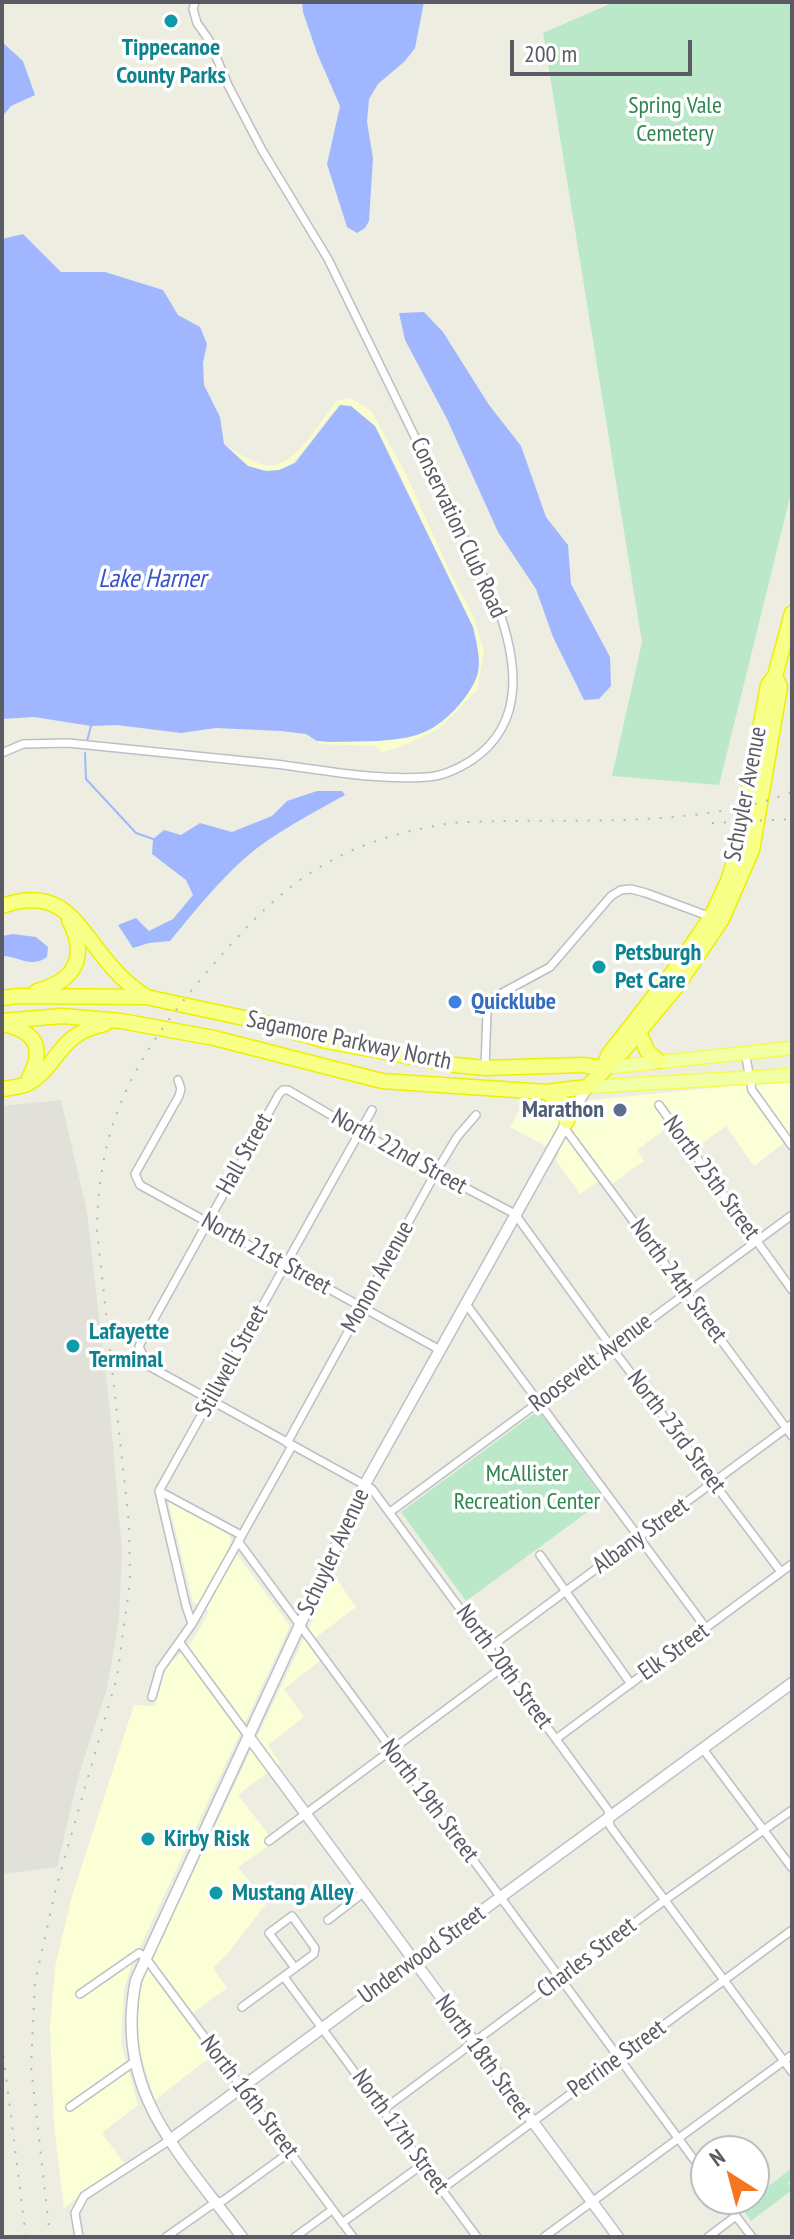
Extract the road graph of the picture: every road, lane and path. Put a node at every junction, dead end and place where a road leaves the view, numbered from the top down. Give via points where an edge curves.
1 (195, 2) edge
2 (792, 613) edge
3 (775, 676) junction
4 (3, 751) edge
5 (2, 906) edge
6 (64, 909) junction
7 (711, 917) junction
8 (18, 996) junction
9 (146, 997) junction
10 (2, 998) edge
11 (121, 1021) junction
12 (2, 1022) edge
13 (639, 1032) junction
14 (792, 1048) edge
15 (745, 1052) junction
16 (658, 1061) junction
17 (485, 1068) junction
18 (604, 1068) junction
19 (792, 1075) edge
20 (748, 1078) junction
21 (178, 1080) dead end
22 (25, 1085) junction
23 (587, 1087) junction
24 (2, 1089) edge
25 (283, 1090) joint
26 (546, 1092) junction
27 (659, 1105) dead end
28 (372, 1110) dead end
29 (476, 1115) dead end
30 (565, 1123) junction
31 (360, 1132) junction
32 (792, 1146) edge
33 (436, 1172) junction
34 (515, 1214) junction
35 (792, 1215) edge
36 (208, 1222) junction
37 (756, 1241) junction
38 (286, 1264) junction
39 (792, 1290) edge
40 (686, 1293) junction
41 (466, 1304) junction
42 (361, 1307) junction
43 (139, 1346) joint
44 (612, 1348) junction
45 (440, 1350) junction
46 (210, 1400) junction
47 (540, 1402) junction
48 (789, 1426) edge
49 (792, 1436) edge
50 (289, 1444) junction
51 (715, 1482) junction
52 (364, 1486) junction
53 (159, 1491) junction
54 (390, 1512) junction
55 (639, 1537) junction
56 (240, 1538) junction
57 (540, 1555) dead end
58 (792, 1564) edge
59 (781, 1572) junction
60 (565, 1593) junction
61 (192, 1624) junction
62 (301, 1625) junction
63 (706, 1628) junction
64 (180, 1643) junction
65 (489, 1648) junction
66 (503, 1667) junction
67 (792, 1683) edge
68 (631, 1684) junction
69 (152, 1697) dead end
70 (249, 1737) junction
71 (556, 1739) junction
72 (703, 1749) junction
73 (391, 1750) junction
74 (792, 1810) edge
75 (305, 1814) junction
76 (608, 1818) junction
77 (764, 1831) junction
78 (269, 1841) dead end
79 (792, 1868) edge
80 (363, 1893) junction
81 (500, 1897) junction
82 (665, 1900) junction
83 (328, 1920) dead end
84 (792, 1930) edge
85 (145, 1957) junction
86 (414, 1962) junction
87 (295, 1968) junction
88 (284, 1977) junction
89 (559, 1978) junction
90 (724, 1980) junction
91 (80, 1994) dead end
92 (242, 2007) dead end
93 (322, 2028) junction
94 (474, 2043) junction
95 (792, 2055) edge
96 (618, 2058) junction
97 (784, 2061) junction
98 (134, 2062) junction
99 (792, 2072) edge
100 (241, 2088) junction
101 (70, 2107) dead end
102 (384, 2109) junction
103 (532, 2122) junction
104 (678, 2137) junction
105 (170, 2140) junction
106 (290, 2152) junction
107 (690, 2154) edge
108 (423, 2164) junction
109 (442, 2189) junction
110 (592, 2202) junction
111 (216, 2203) junction
112 (332, 2210) junction
113 (736, 2216) joint
114 (342, 2223) junction
115 (79, 2237) edge
116 (166, 2237) edge
117 (242, 2237) edge
118 (295, 2237) edge
119 (353, 2237) edge
120 (477, 2237) edge
121 (544, 2237) edge
122 (618, 2237) edge
123 (708, 2237) edge
124 (752, 2237) edge

1 - 4 street, Conservation Club Road via 197,23 228,85 322,247 497,605 514,675 506,722 480,755 458,770 428,777 68,743 23,744
2 - 3 highway, Schuyler Avenue
3 - 7 highway, Schuyler Avenue via 768,685 737,853
3 - 13 highway, Schuyler Avenue via 780,687 752,850 722,919
5 - 6 highway via 46,900
6 - 8 highway via 79,942 75,964 56,986
6 - 9 highway via 110,966
7 - 17 street via 631,889 611,896 550,967 491,999
7 - 18 highway, Schuyler Avenue via 609,1054
8 - 9 highway, Sagamore Parkway North
8 - 10 highway, Sagamore Parkway North
9 - 17 highway, Sagamore Parkway North via 326,1041
11 - 12 highway, Sagamore Parkway North via 62,1016
11 - 22 highway via 79,1031
11 - 26 highway, Sagamore Parkway North via 214,1038 382,1081
12 - 22 highway via 19,1028 38,1051
13 - 16 highway
13 - 18 highway, Schuyler Avenue
14 - 15 main road, Sagamore Parkway North
15 - 16 main road, Sagamore Parkway North
15 - 20 street
16 - 18 main road, Sagamore Parkway North
17 - 18 highway, Sagamore Parkway North
18 - 23 highway, Schuyler Avenue
19 - 20 main road, Sagamore Parkway North
20 - 23 main road, Sagamore Parkway North
20 - 32 street
21 - 36 street, North 21st Street via 179,1096 136,1180
22 - 24 highway
23 - 26 highway, Sagamore Parkway North
23 - 30 street, Schuyler Avenue
25 - 31 street, North 22nd Street
25 - 36 street, Hall Street
26 - 30 highway via 562,1102
27 - 37 street, North 25th Street
28 - 31 street, Stillwell Street
29 - 33 street, Monon Avenue
30 - 34 street, Schuyler Avenue
30 - 40 street, North 24th Street
31 - 33 street, North 22nd Street
31 - 38 street, Stillwell Street
33 - 34 street, North 22nd Street
33 - 42 street, Monon Avenue
34 - 41 street, Schuyler Avenue
34 - 44 street, North 23rd Street
35 - 37 street, Roosevelt Avenue
36 - 38 street, North 21st Street
36 - 43 street, Hall Street
37 - 39 street, North 25th Street
37 - 40 street, Roosevelt Avenue
38 - 42 street, North 21st Street
38 - 46 street, Stillwell Street
40 - 44 street, Roosevelt Avenue
40 - 48 street, North 24th Street
41 - 45 street, Schuyler Avenue
41 - 47 street
42 - 45 street, North 21st Street
42 - 50 street, Monon Avenue
43 - 46 street, North 20th Street via 147,1365
44 - 47 street, Roosevelt Avenue
44 - 51 street, North 23rd Street
45 - 52 street, Schuyler Avenue
46 - 50 street, North 20th Street
46 - 53 street, Stillwell Street
47 - 54 street, Roosevelt Avenue
47 - 55 street
48 - 49 street, North 24th Street
48 - 51 street, Albany Street
50 - 52 street, North 20th Street
50 - 56 street, Monon Avenue
51 - 55 street, Albany Street
51 - 59 street, North 23rd Street
52 - 54 street, North 20th Street
52 - 62 street, Schuyler Avenue
53 - 56 street, North 19th Street
53 - 61 street
54 - 65 street, North 20th Street
55 - 60 street, Albany Street
55 - 63 street
56 - 61 street, Monon Avenue
56 - 62 street, North 19th Street
57 - 60 street
58 - 59 street, Elk Street
59 - 63 street, Elk Street
60 - 65 street, Albany Street
60 - 68 street
61 - 64 street, Monon Avenue
62 - 70 street, Schuyler Avenue
62 - 73 street, North 19th Street
63 - 68 street, Elk Street
64 - 69 street, Monon Avenue via 160,1669
64 - 70 street, North 18th Street
65 - 66 street, North 20th Street
66 - 71 street, North 20th Street
66 - 73 street
67 - 72 street, Underwood Street
68 - 71 street, Elk Street
70 - 75 street, North 18th Street
70 - 85 street, Schuyler Avenue
71 - 76 street, North 20th Street via 608,1810
72 - 76 street, Underwood Street
72 - 77 street
73 - 75 street
73 - 81 street, North 19th Street
74 - 77 street, Charles Street
75 - 78 street
75 - 80 street, North 18th Street
76 - 81 street, Underwood Street
76 - 82 street, North 20th Street
77 - 79 street
77 - 82 street, Charles Street
80 - 83 street
80 - 86 street, North 18th Street
81 - 86 street, Underwood Street
81 - 89 street, North 19th Street
82 - 89 street, Charles Street
82 - 90 street, North 20th Street
84 - 90 street, Perrine Street
85 - 91 street via 139,1953
85 - 98 street, Schuyler Avenue via 130,2008
85 - 100 street, North 16th Street
86 - 93 street, Underwood Street
86 - 94 street, North 18th Street
87 - 87 street via 315,1948 292,1916 269,1933
87 - 88 street
88 - 92 street
88 - 93 street, North 17th Street
89 - 94 street, Charles Street
89 - 96 street, North 19th Street
90 - 96 street, Perrine Street
90 - 97 street, North 20th Street
93 - 100 street, Underwood Street
93 - 102 street, North 17th Street
94 - 102 street, Charles Street
94 - 103 street, North 18th Street
95 - 97 street
96 - 103 street, Perrine Street
96 - 104 street, North 19th Street
97 - 99 street, North 20th Street
97 - 104 street
98 - 101 street
98 - 105 street, Schuyler Avenue via 147,2102
100 - 105 street, Underwood Street
100 - 106 street, North 16th Street
102 - 108 street, North 17th Street
103 - 109 street, Perrine Street
103 - 110 street, North 18th Street
104 - 107 street, North 19th Street
104 - 110 street
105 - 111 street, Schuyler Avenue
105 - 115 street, Underwood Street via 84,2196 75,2207
106 - 111 street
106 - 112 street, North 16th Street
108 - 109 street, North 17th Street
108 - 114 street
109 - 120 street, North 17th Street
110 - 121 street
110 - 122 street, North 18th Street
111 - 116 street
111 - 117 street, Schuyler Avenue
112 - 114 street, North 16th Street
112 - 118 street
113 - 123 street
113 - 124 street
114 - 119 street, North 16th Street

